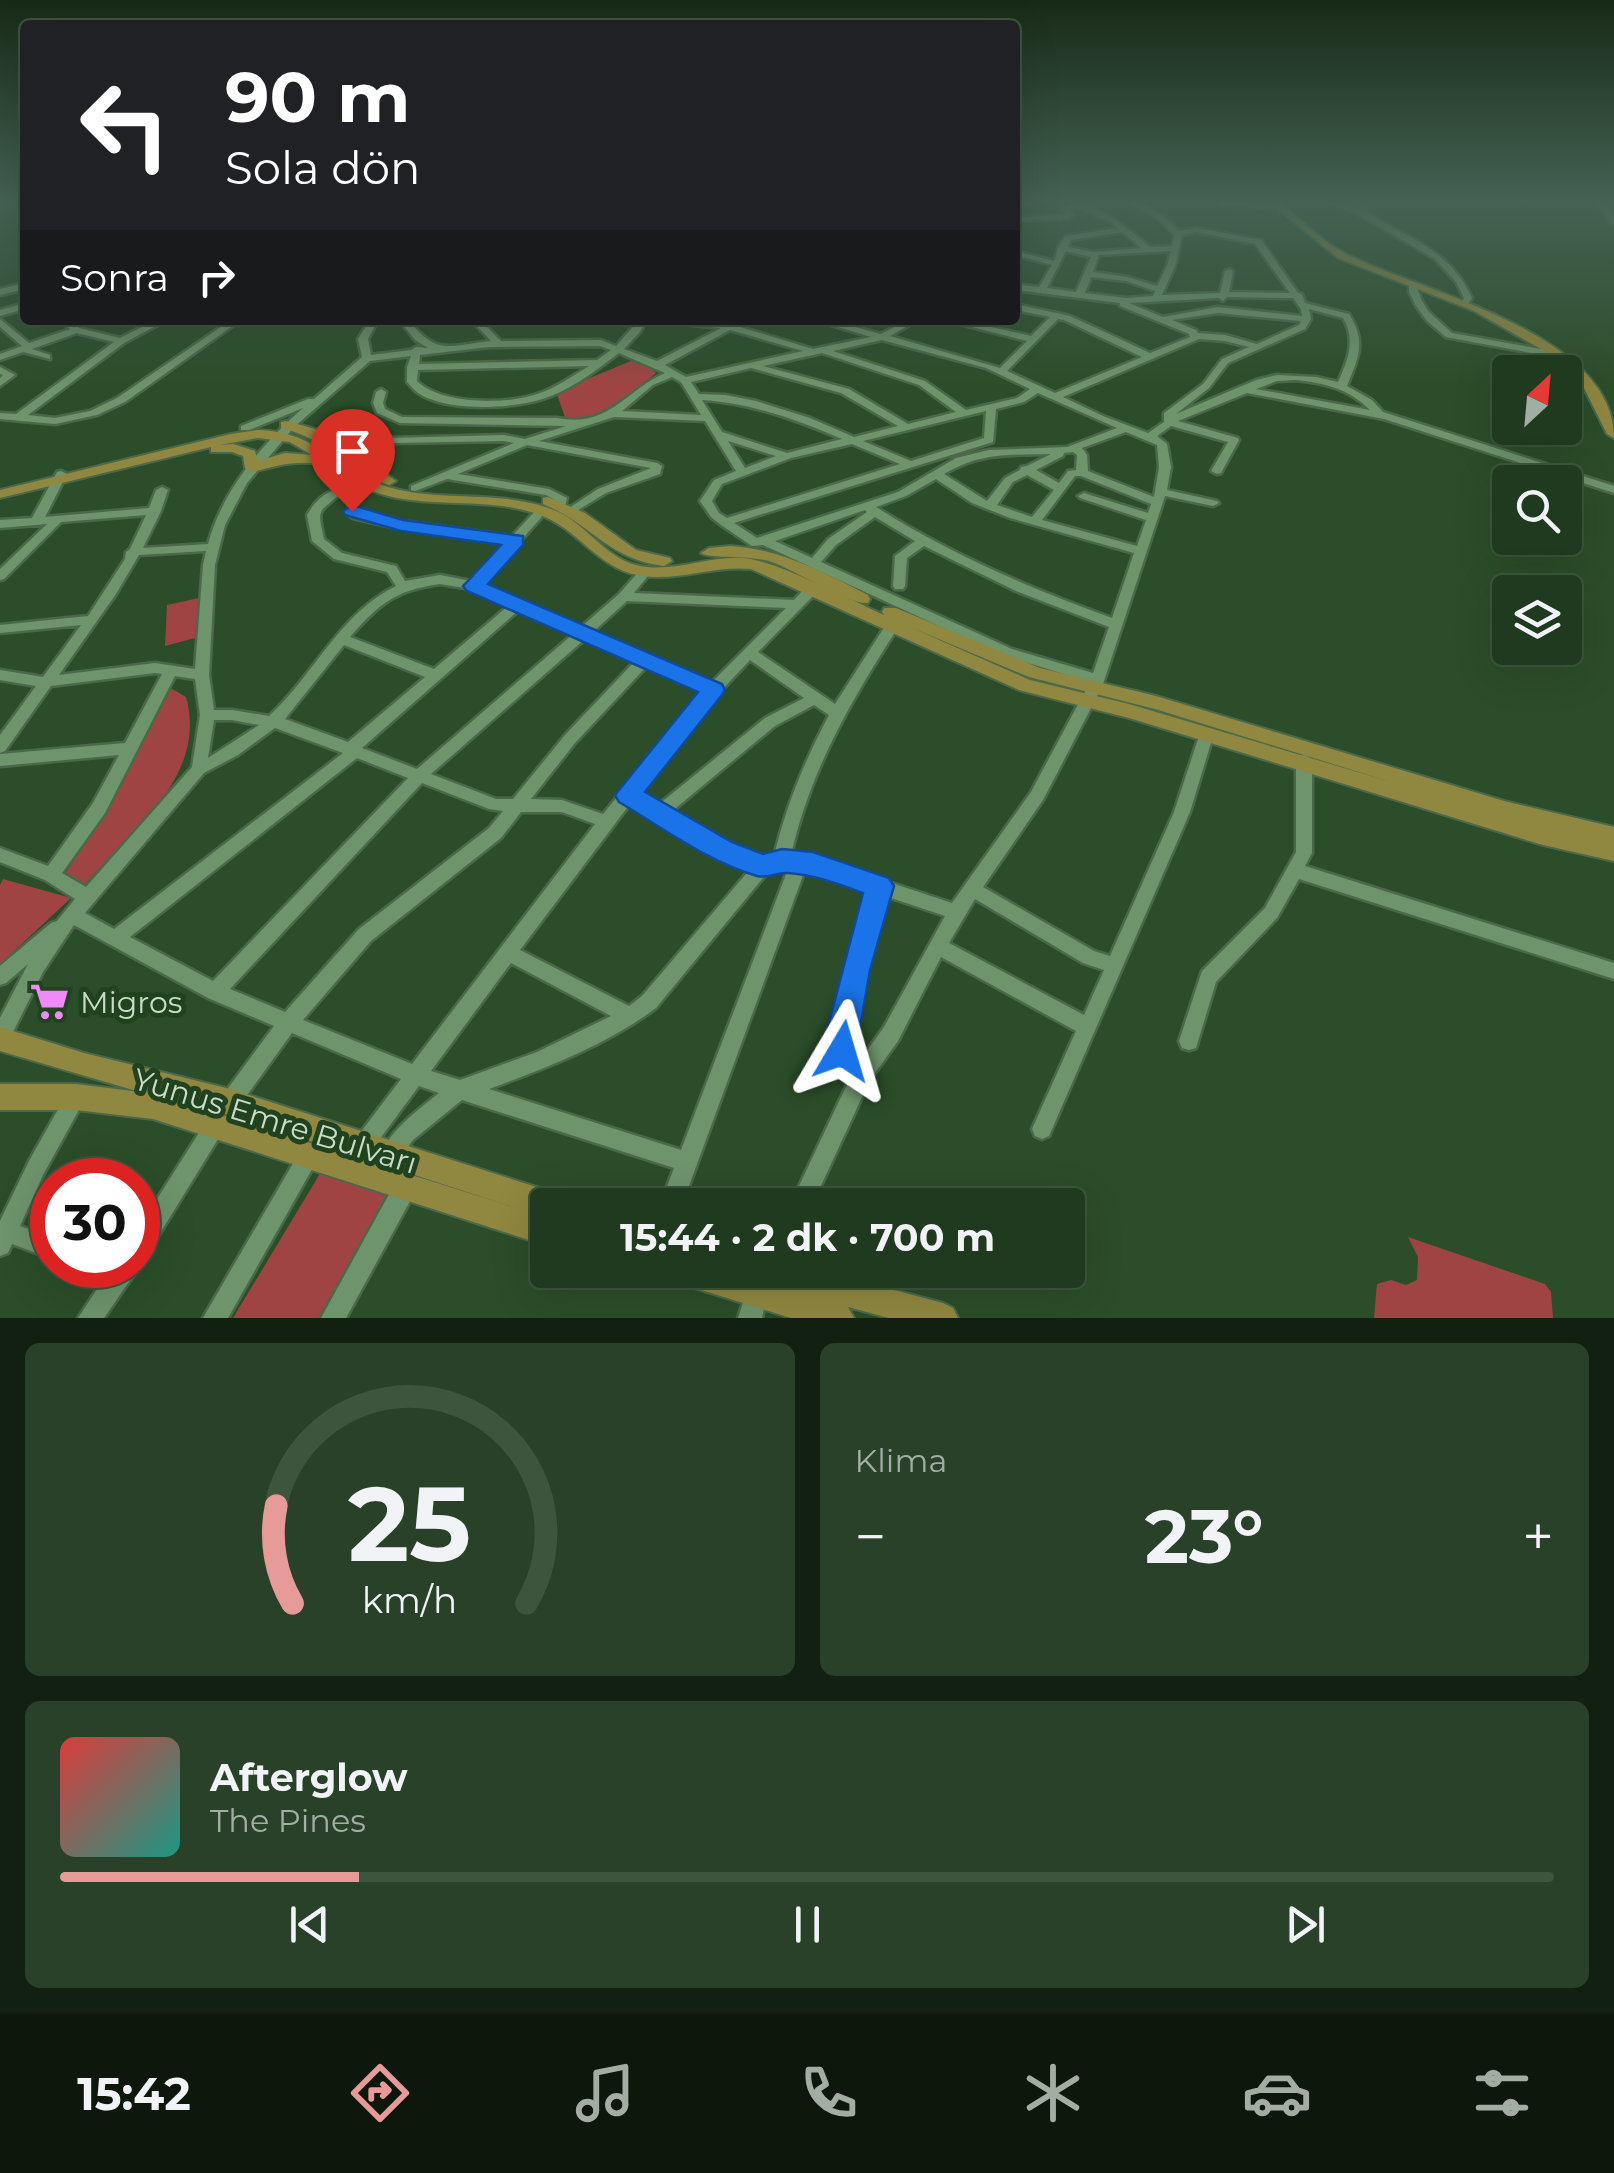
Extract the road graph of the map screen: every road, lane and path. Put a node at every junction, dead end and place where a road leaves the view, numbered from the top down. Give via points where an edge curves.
1 (1057, 264) edge
2 (1090, 265) edge
3 (1172, 265) edge
4 (1274, 265) edge
5 (1366, 265) edge
6 (1447, 265) edge
7 (1229, 271) dead end
8 (1086, 274) junction
9 (1412, 284) junction
10 (1020, 288) edge
11 (1042, 290) junction
12 (1080, 294) junction
13 (1158, 294) junction
14 (1223, 298) junction
15 (1119, 300) junction
16 (1301, 301) junction
17 (1464, 304) junction
18 (1020, 308) edge
19 (1057, 315) junction
20 (1307, 319) junction
21 (1159, 320) junction
22 (0, 322) edge
23 (70, 325) edge
24 (153, 325) edge
25 (230, 325) edge
26 (371, 325) edge
27 (407, 325) edge
28 (480, 325) edge
29 (640, 325) edge
30 (713, 325) edge
31 (733, 325) edge
32 (839, 325) edge
33 (904, 325) edge
34 (970, 325) edge
35 (729, 327) junction
36 (76, 330) junction
37 (882, 336) junction
38 (1196, 336) junction
39 (1032, 339) junction
40 (121, 341) junction
41 (499, 344) junction
42 (1255, 346) junction
43 (26, 348) junction
44 (616, 348) junction
45 (436, 349) junction
46 (416, 350) junction
47 (816, 350) junction
48 (1558, 355) joint
49 (1148, 356) junction
50 (0, 357) edge
51 (47, 357) dead end
52 (367, 358) junction
53 (598, 363) junction
54 (658, 365) junction
55 (748, 365) junction
56 (412, 367) junction
57 (0, 370) edge
58 (1002, 371) junction
59 (672, 373) junction
60 (1582, 378) edge
61 (685, 380) junction
62 (0, 383) edge
63 (1341, 388) junction
64 (1038, 389) junction
65 (1246, 390) junction
66 (381, 392) dead end
67 (696, 396) junction
68 (1055, 398) junction
69 (317, 399) junction
70 (991, 407) junction
71 (964, 413) junction
72 (612, 414) junction
73 (1379, 414) junction
74 (0, 416) edge
75 (19, 417) junction
76 (710, 418) junction
77 (1169, 422) junction
78 (578, 426) junction
79 (905, 426) junction
80 (245, 428) junction
81 (1127, 428) junction
82 (286, 429) junction
83 (1614, 434) edge
84 (721, 435) junction
85 (1151, 436) junction
86 (394, 440) dead end
87 (846, 440) junction
88 (523, 444) junction
89 (1076, 448) junction
90 (1058, 450) junction
91 (180, 451) junction
92 (787, 456) junction
93 (334, 461) junction
94 (912, 464) junction
95 (252, 468) junction
96 (1025, 469) junction
97 (741, 471) junction
98 (1217, 471) dead end
99 (1082, 473) junction
100 (936, 474) junction
101 (444, 475) junction
102 (57, 480) junction
103 (415, 488) junction
104 (1061, 489) junction
105 (162, 490) dead end
106 (1614, 490) edge
107 (0, 493) edge
108 (336, 493) dead end
109 (1084, 496) dead end
110 (1159, 497) junction
111 (1212, 503) dead end
112 (990, 506) junction
113 (567, 507) junction
114 (353, 508) dead end
115 (542, 510) junction
116 (871, 510) junction
117 (154, 511) junction
118 (58, 518) junction
119 (1152, 518) junction
120 (36, 520) junction
121 (724, 522) junction
122 (1035, 522) junction
123 (0, 524) edge
124 (516, 540) junction
125 (922, 542) junction
126 (214, 546) junction
127 (754, 549) junction
128 (1142, 551) junction
129 (132, 552) junction
130 (814, 564) junction
131 (3, 569) edge
132 (645, 572) junction
133 (401, 584) junction
134 (474, 586) junction
135 (899, 586) dead end
136 (812, 589) junction
137 (624, 596) junction
138 (796, 604) junction
139 (516, 606) junction
140 (91, 620) junction
141 (1117, 625) junction
142 (892, 626) junction
143 (0, 629) edge
144 (579, 633) junction
145 (342, 639) junction
146 (749, 654) junction
147 (645, 660) junction
148 (171, 670) junction
149 (0, 675) edge
150 (202, 675) junction
151 (437, 676) junction
152 (43, 682) junction
153 (1093, 689) junction
154 (714, 690) junction
155 (815, 698) junction
156 (838, 713) junction
157 (207, 715) junction
158 (272, 722) junction
159 (1207, 733) junction
160 (0, 747) edge
161 (132, 748) junction
162 (352, 751) junction
163 (0, 760) edge
164 (1304, 761) junction
165 (199, 769) junction
166 (420, 775) junction
167 (628, 795) junction
168 (519, 808) junction
169 (659, 813) junction
170 (606, 822) junction
171 (1614, 836) edge
172 (1614, 852) edge
173 (3, 862) edge
174 (781, 863) junction
175 (1294, 870) junction
176 (51, 875) junction
177 (880, 886) junction
178 (972, 889) junction
179 (88, 898) junction
180 (956, 912) junction
181 (70, 918) junction
182 (116, 938) junction
183 (940, 948) junction
184 (507, 952) junction
185 (1115, 966) junction
186 (1614, 971) edge
187 (0, 977) edge
188 (214, 992) junction
189 (630, 1016) junction
190 (287, 1024) junction
191 (1088, 1027) junction
192 (0, 1038) edge
193 (1189, 1041) dead end
194 (863, 1073) junction
195 (414, 1075) junction
196 (457, 1091) junction
197 (0, 1097) edge
198 (76, 1097) junction
199 (223, 1113) junction
200 (1042, 1129) dead end
201 (309, 1155) junction
202 (356, 1158) junction
203 (687, 1162) junction
204 (384, 1167) junction
205 (406, 1186) junction
206 (677, 1188) edge
207 (809, 1188) edge
208 (530, 1201) edge
209 (160, 1213) edge
210 (530, 1226) edge
211 (4, 1238) edge
212 (30, 1243) edge
213 (106, 1288) edge
214 (770, 1288) edge
215 (779, 1288) edge
216 (90, 1318) edge
217 (215, 1318) edge
218 (332, 1318) edge
219 (839, 1318) edge
220 (943, 1318) edge

1 - 11 street
2 - 8 street
3 - 13 street
4 - 16 street
5 - 9 main road
6 - 17 street via 1463,284
7 - 14 street
8 - 12 street
8 - 13 street via 1127,279
9 - 17 main road
9 - 48 street via 1413,296 1449,335
10 - 11 street
11 - 12 street
12 - 15 street
13 - 14 street
13 - 15 street
14 - 16 street
15 - 21 street
16 - 20 street
16 - 63 street via 1346,316 1358,334
17 - 48 main road
18 - 19 street
19 - 39 street
19 - 49 street
20 - 21 street via 1218,310
20 - 42 street via 1296,331
21 - 38 street
22 - 43 street
23 - 36 street
24 - 40 street
25 - 75 street via 122,400 67,420
26 - 52 street via 362,338
27 - 45 street
28 - 41 street
29 - 44 street
30 - 35 street
31 - 35 street
32 - 37 street
33 - 37 street
34 - 39 street
35 - 47 street
35 - 54 street
36 - 40 street
36 - 43 street
37 - 47 street
37 - 58 street
38 - 42 street
38 - 49 street
39 - 58 street
40 - 75 street
41 - 44 street
41 - 45 street
42 - 77 street via 1224,361 1206,386 1168,415
43 - 50 street
43 - 51 street
44 - 53 street
44 - 54 street
45 - 46 street
46 - 52 street
46 - 56 street
47 - 55 street
47 - 71 street via 922,383
49 - 68 street
52 - 69 street
53 - 56 street
53 - 56 street via 546,395 517,402 434,399 414,388
54 - 59 street
55 - 61 street
55 - 79 street via 845,392
57 - 62 street via 10,374
58 - 64 street
59 - 61 street
59 - 72 street
60 - 83 main road
61 - 67 street
63 - 65 street via 1274,377
63 - 73 street
64 - 68 street
64 - 70 street
65 - 73 street
65 - 77 street
66 - 78 street via 381,411 400,420
67 - 76 street
67 - 87 street via 776,409
68 - 81 street
69 - 80 street
69 - 82 street
70 - 71 street
70 - 94 street via 989,440
71 - 79 street
72 - 76 street
72 - 78 street
73 - 106 street
74 - 75 street
76 - 84 street
77 - 85 street
77 - 98 street via 1234,440
78 - 88 street
79 - 87 street
80 - 82 main road
80 - 102 main road
81 - 85 street
81 - 89 street
82 - 91 main road
82 - 93 main road
82 - 95 street
82 - 103 main road via 316,432 372,472
84 - 92 street
84 - 97 street
85 - 110 street via 1162,444
86 - 88 street via 504,438
87 - 92 street
87 - 94 street
88 - 101 street
88 - 113 street via 657,466 656,472
89 - 90 street
89 - 99 street
90 - 96 street
90 - 100 street via 989,453
91 - 95 main road via 243,450
91 - 102 main road
92 - 97 street
93 - 95 main road via 285,457
93 - 115 main road via 357,479 397,494
94 - 121 street
95 - 126 street
96 - 104 street
96 - 112 street
97 - 121 street via 708,494 706,501
99 - 104 street via 1072,473
99 - 110 street
100 - 112 street
100 - 116 street
101 - 103 street
101 - 113 street via 549,492
102 - 107 main road
102 - 120 street
103 - 113 main road
104 - 122 street
105 - 117 street
108 - 133 street via 313,515 318,541 338,556 392,569
109 - 119 street
110 - 111 street
110 - 119 street
112 - 122 street
113 - 127 main road via 642,559
114 - 124 street via 353,514 401,525
115 - 124 street
115 - 132 main road via 578,528 610,560
116 - 125 street
116 - 127 street
116 - 130 street
117 - 118 street
117 - 129 street
118 - 120 street
118 - 131 street
119 - 128 street
120 - 123 street
121 - 127 street
122 - 128 street
124 - 134 street
125 - 135 street via 901,556
125 - 141 street via 1017,588
126 - 129 street
126 - 150 street
127 - 130 street
127 - 132 main road
127 - 136 main road
127 - 153 main road via 991,658
128 - 141 street
129 - 140 street
130 - 153 street
132 - 137 street
133 - 134 street via 443,578
133 - 145 street
134 - 139 street
136 - 138 street
136 - 142 main road
137 - 138 street
137 - 144 street
138 - 146 street
139 - 144 street
139 - 151 street
140 - 143 street
140 - 152 street
141 - 153 street
142 - 153 main road via 1004,678
142 - 156 street
144 - 147 street
144 - 166 street
145 - 151 street
145 - 158 street
146 - 154 street
146 - 155 street
147 - 154 street
147 - 168 street via 570,739
148 - 150 street
148 - 152 street via 138,668
148 - 161 street
149 - 152 street
150 - 157 street
151 - 162 street
152 - 160 street
153 - 159 main road
153 - 171 main road
153 - 178 street via 1037,796
154 - 167 street
155 - 156 street
155 - 169 street via 770,722
156 - 174 street via 794,807
157 - 158 street
157 - 165 street
158 - 162 street
158 - 165 street
159 - 164 main road
159 - 185 street via 1176,828
161 - 163 street
161 - 176 street
162 - 166 street
162 - 182 street
164 - 172 main road
164 - 175 street via 1304,853
165 - 179 street
166 - 168 street
166 - 188 street
167 - 169 street
167 - 170 street
168 - 170 street via 562,806
168 - 190 street via 476,851 365,935
169 - 174 street via 722,850
170 - 184 street
173 - 176 street
174 - 177 street
174 - 189 street
174 - 203 street
175 - 186 street
175 - 193 street via 1272,913 1208,977
176 - 179 street
177 - 180 street
177 - 194 street via 840,1038 845,1057
178 - 180 street
178 - 185 street
179 - 181 street
180 - 183 street
181 - 182 street
181 - 187 street
181 - 192 street
182 - 188 street
183 - 191 street
183 - 194 street
184 - 189 street
184 - 195 street
185 - 191 street
188 - 190 street
189 - 196 street
190 - 195 street
190 - 199 street
191 - 200 street
192 - 199 main road, Yunus Emre Bulvarı
194 - 207 street
195 - 196 street
195 - 202 street
196 - 203 street
196 - 204 street via 406,1133
197 - 198 main road, Yunus Emre Bulvarı
198 - 199 main road, Yunus Emre Bulvarı
198 - 211 street
199 - 201 main road, Yunus Emre Bulvarı
199 - 202 main road, Yunus Emre Bulvarı
199 - 209 street
201 - 202 main road, Yunus Emre Bulvarı
201 - 217 street
202 - 204 main road, Yunus Emre Bulvarı
203 - 206 street
204 - 205 main road, Yunus Emre Bulvarı
204 - 208 main road, Yunus Emre Bulvarı
205 - 210 main road, Yunus Emre Bulvarı
205 - 218 street
211 - 212 street
213 - 216 street
214 - 219 main road
215 - 220 main road

